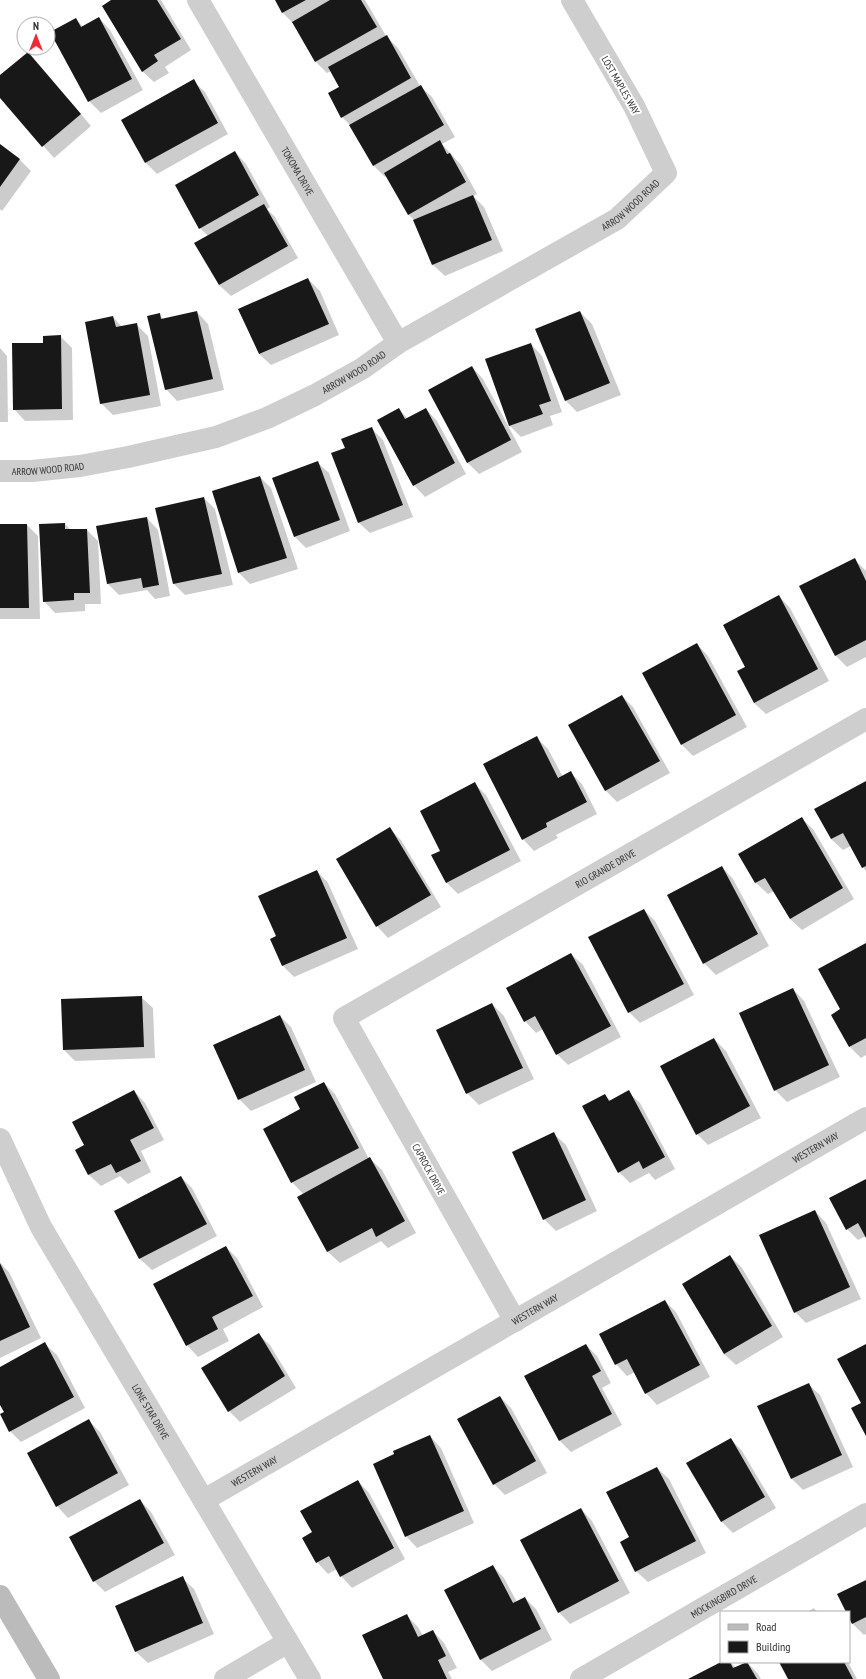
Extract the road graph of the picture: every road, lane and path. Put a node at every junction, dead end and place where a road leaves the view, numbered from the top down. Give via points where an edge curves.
1 (198, 0) edge
2 (572, 0) edge
3 (666, 173) joint
4 (398, 343) junction
5 (0, 471) edge
6 (866, 719) edge
7 (344, 1018) joint
8 (866, 1118) edge
9 (0, 1139) edge
10 (515, 1321) junction
11 (204, 1500) junction
12 (866, 1514) edge
13 (0, 1596) edge
14 (288, 1642) junction
15 (49, 1679) edge
16 (225, 1679) edge
17 (310, 1679) edge
18 (581, 1679) edge

1 - 4 street, TOKOMA DRIVE
2 - 3 street, LOST MAPLES WAY via 634,106
3 - 4 street, ARROW WOOD ROAD via 617,219
4 - 5 street, ARROW WOOD ROAD via 363,368 315,395 267,418 216,437 80,466
6 - 7 street, RIO GRANDE DRIVE
7 - 10 street, CAPROCK DRIVE
8 - 10 street, WESTERN WAY
9 - 11 street, LONE STAR DRIVE via 41,1227
10 - 11 street, WESTERN WAY
11 - 14 street, LONE STAR DRIVE
12 - 18 street, MOCKINGBIRD DRIVE
13 - 15 street
14 - 16 street
14 - 17 street, LONE STAR DRIVE

